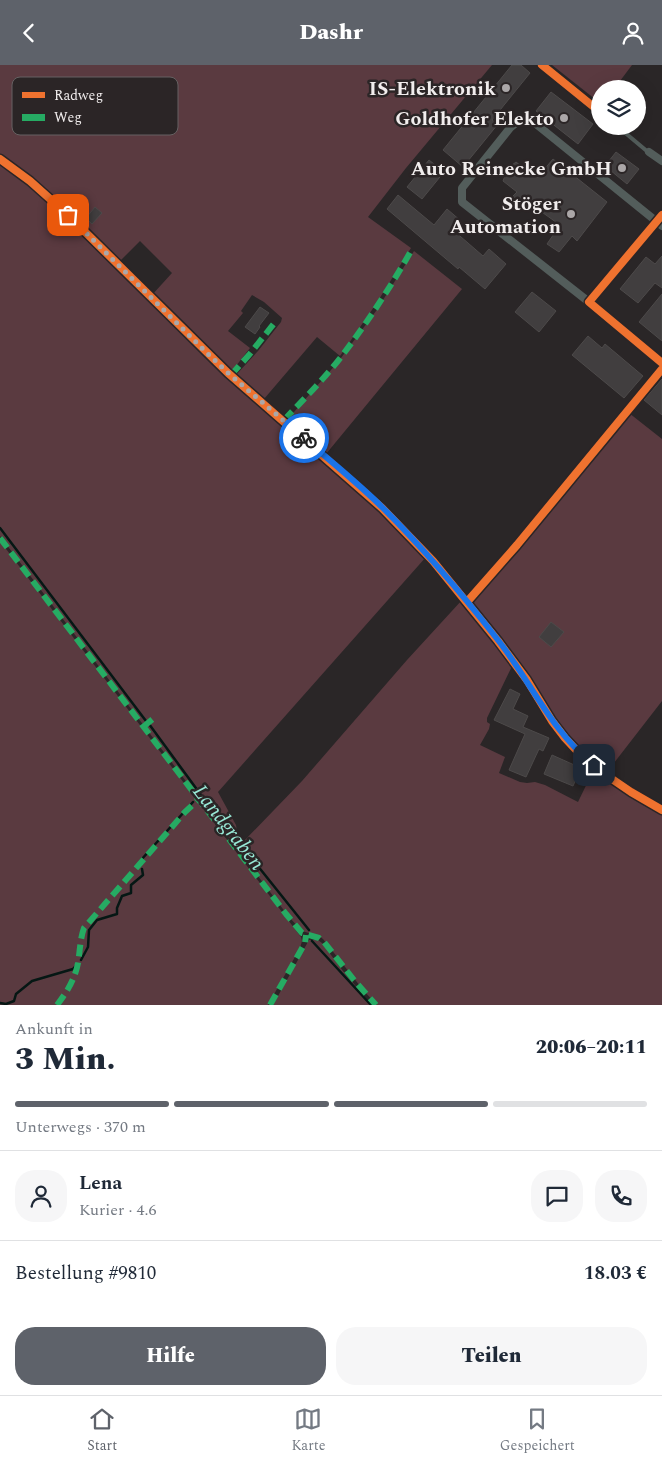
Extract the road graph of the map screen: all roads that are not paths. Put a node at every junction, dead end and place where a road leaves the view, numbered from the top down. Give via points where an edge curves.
1 (542, 65) edge
2 (591, 105) edge
3 (628, 135) edge
4 (649, 152) joint
5 (0, 159) edge
6 (662, 161) edge
7 (660, 221) edge
8 (589, 302) junction
9 (662, 363) edge
10 (662, 810) edge

1 - 2 lane
3 - 4 lane
4 - 6 street
5 - 10 street via 68,215 228,373 382,508 433,561 498,641 565,738 609,777
7 - 8 street
7 - 8 street via 531,120 520,120 510,128 462,188 462,202
8 - 9 street

